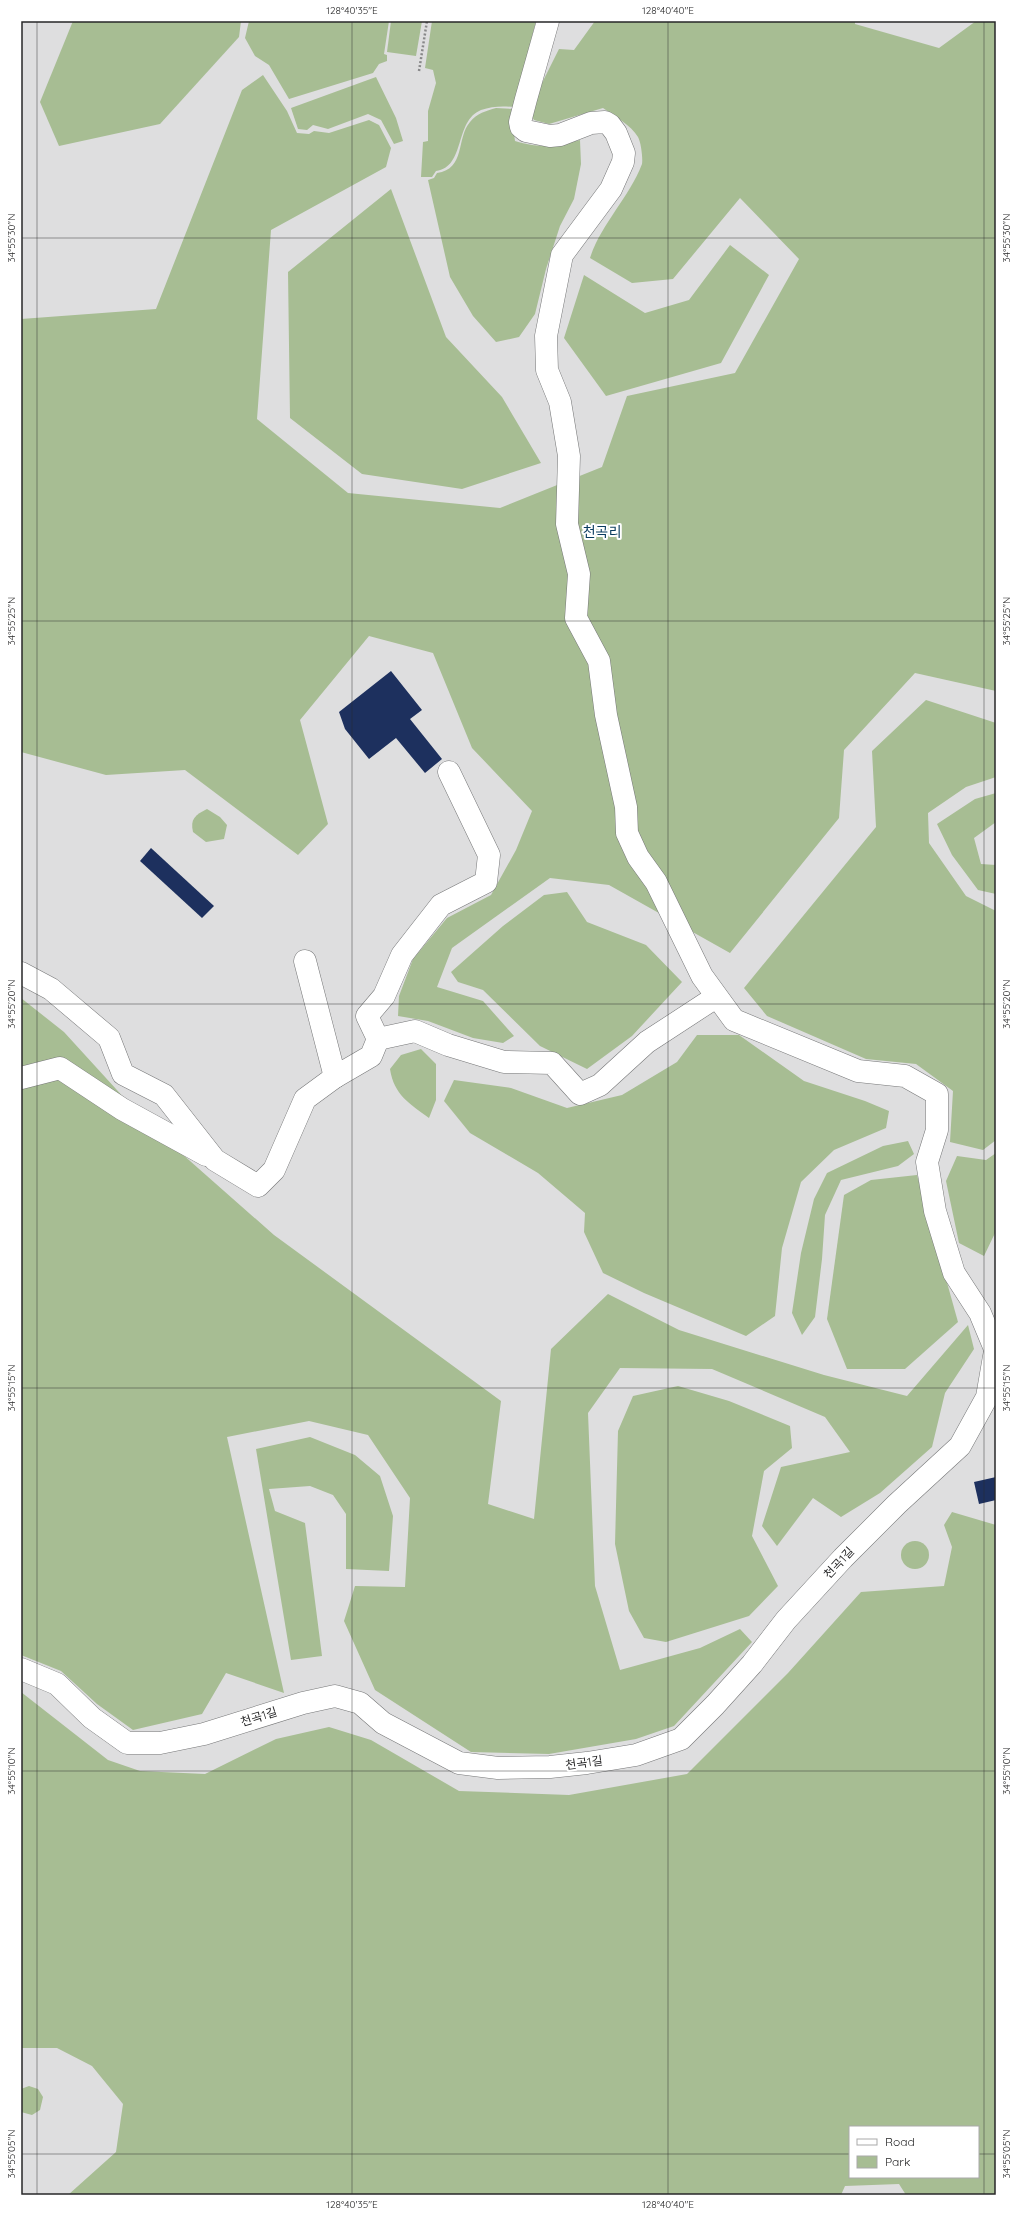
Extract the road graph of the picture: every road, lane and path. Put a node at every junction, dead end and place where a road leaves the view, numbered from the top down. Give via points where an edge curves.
1 (427, 21) edge
2 (548, 21) edge
3 (419, 71) dead end
4 (449, 772) dead end
5 (305, 961) dead end
6 (21, 973) edge
7 (716, 997) junction
8 (378, 1039) junction
9 (335, 1077) junction
10 (21, 1078) edge
11 (215, 1160) junction
12 (996, 1345) edge
13 (996, 1349) edge
14 (21, 1669) edge

1 - 3 path
2 - 7 street via 520,122 521,127 526,131 550,136 560,135 591,123 605,122 616,133 624,153 623,162 611,189 562,255 546,336 547,370 560,402 569,456 567,524 578,574 576,618 599,661 606,716 626,807 627,833 638,856 656,882 702,976
4 - 8 street via 489,855 486,882 441,905 402,955 384,996 367,1016
5 - 9 street
6 - 11 street via 51,989 109,1038 123,1074 164,1095
7 - 8 street via 647,1042 600,1084 580,1094 552,1063 504,1062 448,1045 415,1031
7 - 13 street via 734,1020 769,1036 858,1071 905,1076 937,1094 937,1130 927,1162 934,1211 954,1273 980,1313
8 - 9 street via 371,1056
9 - 11 street via 305,1099 274,1170 258,1186
10 - 11 street via 60,1068 122,1108
12 - 13 street, 천곡1길
13 - 14 street, 천곡1길 via 987,1397 960,1446 843,1558 786,1620 720,1699 681,1739 636,1755 550,1767 498,1768 459,1763 383,1723 360,1702 335,1696 303,1702 204,1734 160,1742 127,1742 92,1718 57,1684

